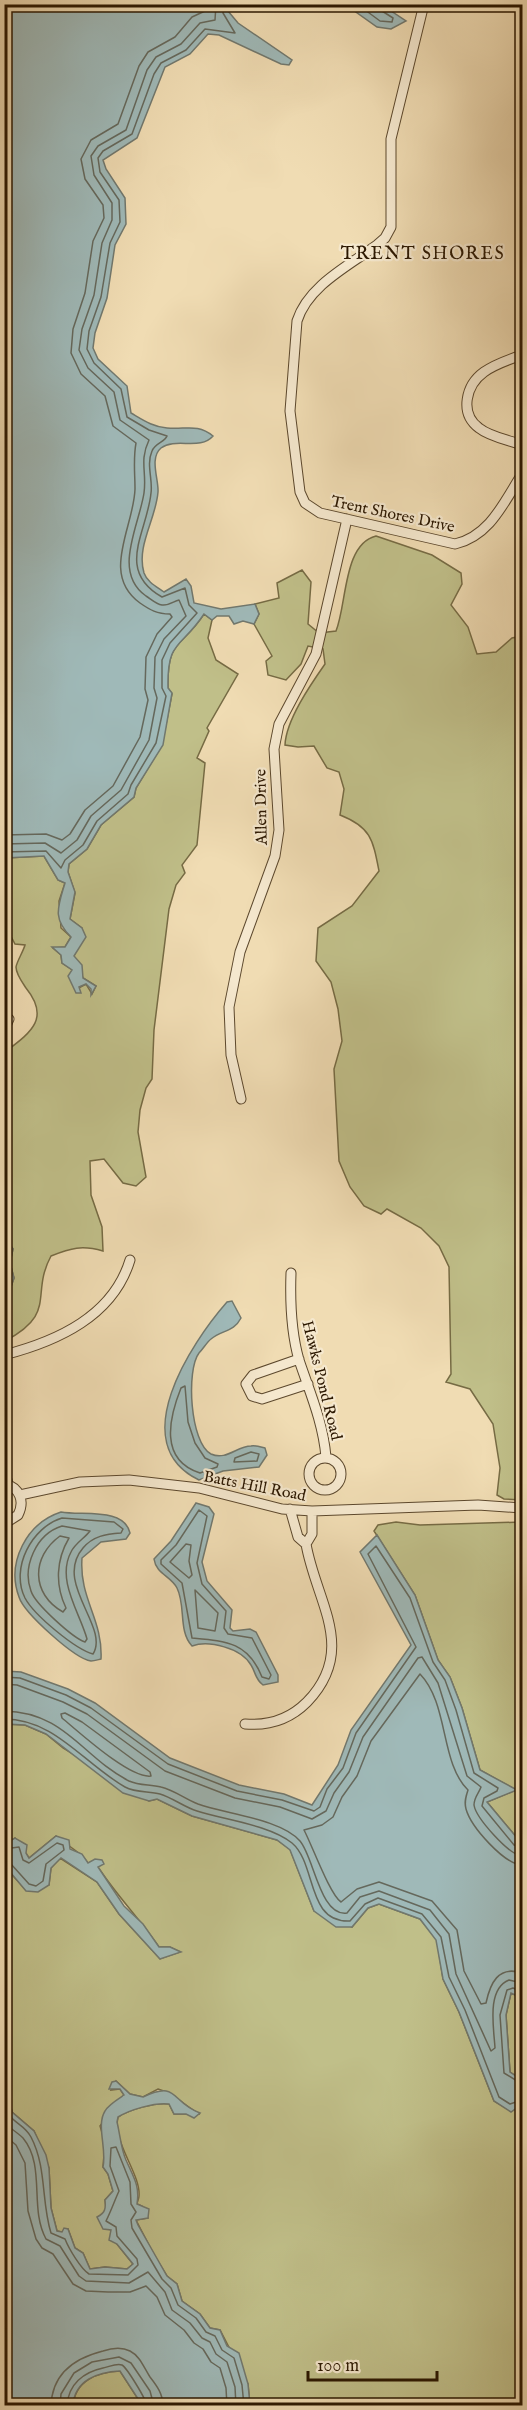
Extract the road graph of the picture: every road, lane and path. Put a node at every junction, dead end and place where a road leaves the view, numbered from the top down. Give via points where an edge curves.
1 (424, 4) edge
2 (522, 355) edge
3 (522, 445) edge
4 (522, 474) edge
5 (347, 519) junction
6 (9, 1019) dead end
7 (4, 1030) edge
8 (242, 1099) dead end
9 (130, 1260) dead end
10 (291, 1273) dead end
11 (4, 1354) edge
12 (299, 1359) junction
13 (308, 1384) junction
14 (326, 1457) junction
15 (4, 1468) edge
16 (6, 1483) edge
17 (325, 1491) junction
18 (20, 1495) junction
19 (522, 1508) edge
20 (290, 1509) junction
21 (312, 1511) junction
22 (325, 1511) junction
23 (4, 1524) edge
24 (306, 1544) junction
25 (245, 1724) dead end

1 - 5 street, Trent Shores Drive via 391,139 391,227 377,245 309,297 295,332 290,411 300,492 312,509
2 - 3 street via 482,373 470,388 466,406 478,427
4 - 5 street, Trent Shores Drive via 488,526 467,541 440,542
5 - 8 street, Allen Drive via 316,651 306,678 279,724 273,750 279,830 275,856 247,928 230,997 229,1037
6 - 7 street
9 - 11 street via 121,1285 91,1318 62,1335
10 - 12 street, Hawks Pond Road via 291,1310
12 - 13 street, Hawks Pond Road
12 - 13 street via 253,1375 246,1384 252,1396 262,1399
13 - 14 street, Hawks Pond Road via 320,1415
14 - 17 street, Hawks Pond Road via 336,1462 341,1477
14 - 17 street, Hawks Pond Road via 315,1460 308,1474 315,1488
15 - 16 street
16 - 18 street
17 - 22 street
18 - 20 street, Batts Hill Road via 68,1483 129,1480 199,1488
18 - 23 street via 18,1515
19 - 22 street, Batts Hill Road via 478,1505
20 - 21 street, Batts Hill Road
20 - 24 street via 298,1537
21 - 22 street, Batts Hill Road
21 - 24 street via 312,1534
24 - 25 street via 310,1569 332,1631 332,1658 317,1689 295,1712 262,1725

